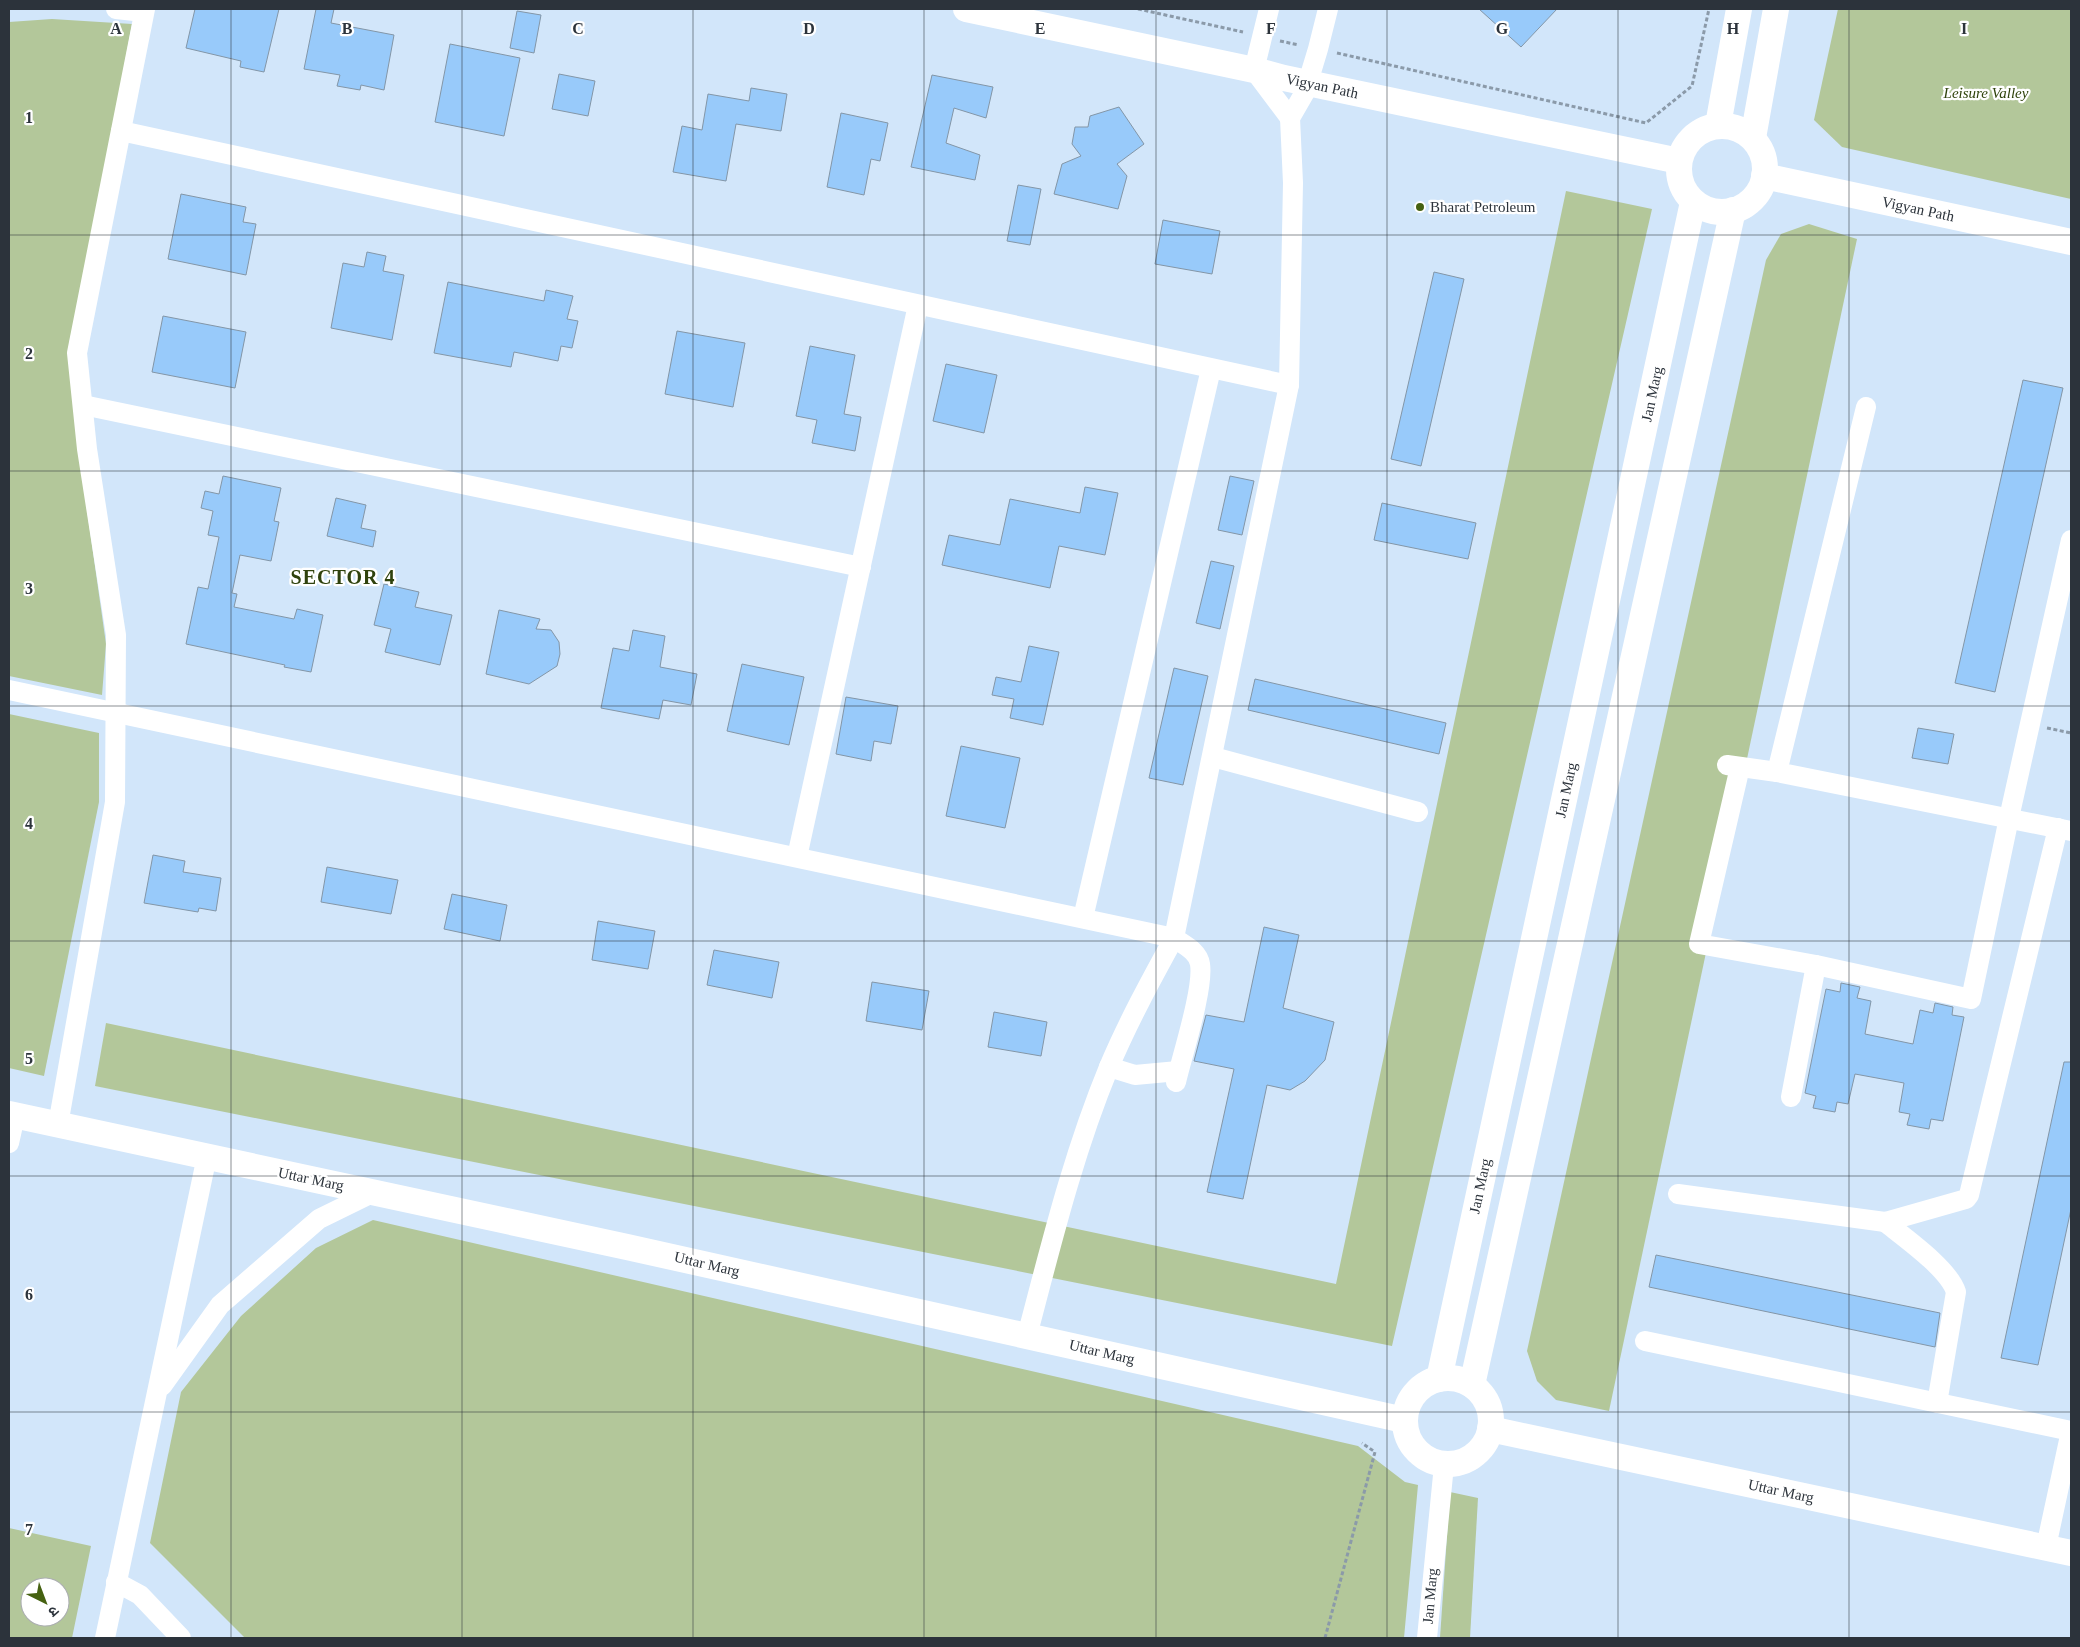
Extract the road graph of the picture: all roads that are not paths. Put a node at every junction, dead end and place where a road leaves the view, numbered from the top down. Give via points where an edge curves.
1 (116, 9) edge
2 (966, 9) edge
3 (1269, 9) edge
4 (1328, 9) edge
5 (1776, 9) edge
6 (145, 10) edge
7 (1737, 10) edge
8 (1254, 70) junction
9 (1308, 83) junction
10 (1290, 118) junction
11 (1718, 125) junction
12 (121, 131) junction
13 (1753, 138) junction
14 (1679, 161) junction
15 (1764, 176) junction
16 (1693, 202) junction
17 (1733, 210) junction
18 (2071, 242) edge
19 (918, 305) junction
20 (1211, 369) junction
21 (1289, 385) junction
22 (82, 405) junction
23 (1866, 407) dead end
24 (2071, 540) edge
25 (861, 567) junction
26 (9, 690) edge
27 (116, 713) junction
28 (1212, 757) junction
29 (1777, 772) junction
30 (1418, 812) dead end
31 (2009, 818) junction
32 (2065, 830) edge
33 (797, 857) junction
34 (1083, 918) junction
35 (1174, 938) junction
36 (1816, 965) junction
37 (1109, 1067) junction
38 (1791, 1097) dead end
39 (12, 1115) edge
40 (58, 1125) junction
41 (9, 1143) edge
42 (207, 1156) junction
43 (374, 1192) junction
44 (1678, 1194) dead end
45 (1885, 1222) junction
46 (1027, 1336) junction
47 (1645, 1341) dead end
48 (1438, 1379) junction
49 (1472, 1385) junction
50 (156, 1394) junction
51 (1937, 1402) junction
52 (1404, 1420) junction
53 (1490, 1429) junction
54 (2071, 1431) edge
55 (1444, 1464) junction
56 (2046, 1547) junction
57 (2071, 1553) edge
58 (116, 1582) junction
59 (105, 1638) edge
60 (181, 1638) edge
61 (1427, 1638) edge

1 - 6 street
2 - 8 main road, Vigyan Path
3 - 8 street
4 - 9 street
5 - 13 main road
6 - 12 street
7 - 11 main road
8 - 9 main road, Vigyan Path
8 - 10 street
9 - 10 street
9 - 14 main road, Vigyan Path
10 - 21 street via 1293,183
11 - 13 main road via 1730,126
11 - 14 main road via 1697,133 1686,144
12 - 19 street
12 - 22 street via 77,353
13 - 15 main road via 1765,162
14 - 16 main road via 1682,186
15 - 17 main road via 1759,191 1746,204
15 - 18 main road, Vigyan Path
16 - 17 main road via 1714,211
16 - 48 main road, Jan Marg
17 - 49 main road
19 - 20 street
19 - 25 street
20 - 21 street
20 - 34 street
21 - 28 street
22 - 25 street
22 - 27 street via 116,635
23 - 29 street
24 - 31 street
25 - 33 street
26 - 27 street
27 - 33 street
27 - 40 street via 115,802
28 - 30 street
28 - 35 street
29 - 31 street
29 - 36 street via 1734,766 1699,944
31 - 32 street
31 - 36 street via 1971,999
32 - 45 street via 1969,1195 1961,1201
33 - 34 street
34 - 35 street
35 - 37 street via 1136,1007
35 - 37 street via 1193,950 1200,964 1198,991 1177,1077 1134,1075
36 - 38 street
37 - 46 street via 1066,1190
39 - 40 main road, Uttar Marg
39 - 41 street
40 - 42 main road, Uttar Marg
42 - 43 main road, Uttar Marg
42 - 50 street
43 - 46 main road, Uttar Marg
43 - 50 street via 319,1219 220,1305
44 - 45 street
45 - 51 street via 1954,1284 1956,1292
46 - 52 main road, Uttar Marg
47 - 51 street
48 - 49 main road via 1456,1379
48 - 52 main road via 1423,1386 1412,1397
49 - 53 main road via 1484,1397 1491,1415
50 - 58 street
51 - 54 street
52 - 55 main road via 1412,1446 1426,1459
53 - 55 main road via 1485,1444 1472,1457 1460,1463
53 - 56 main road, Uttar Marg
54 - 56 street
55 - 61 street, Jan Marg
56 - 57 main road, Uttar Marg
58 - 59 street
58 - 60 street via 140,1595

